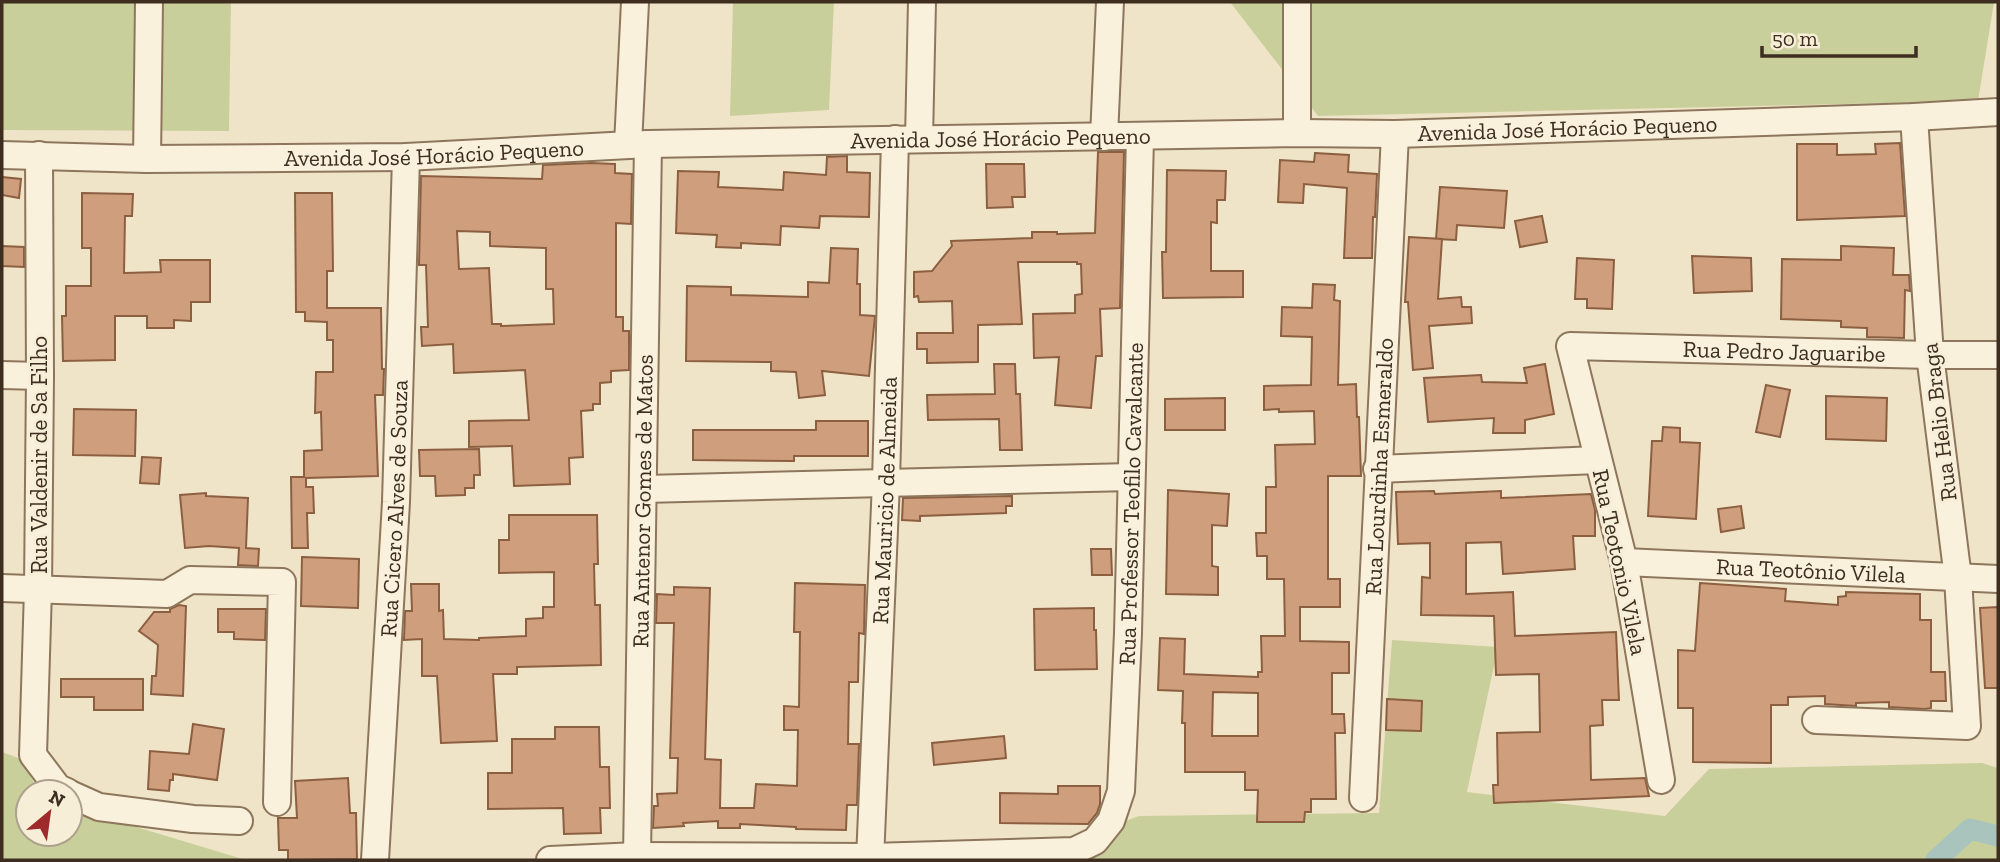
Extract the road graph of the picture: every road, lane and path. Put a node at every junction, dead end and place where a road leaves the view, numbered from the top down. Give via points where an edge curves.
1 (149, 2) edge
2 (635, 2) edge
3 (922, 2) edge
4 (1110, 2) edge
5 (1297, 2) edge
6 (1998, 112) edge
7 (1914, 117) junction
8 (1297, 133) junction
9 (1395, 134) junction
10 (1104, 137) junction
11 (1140, 137) junction
12 (907, 139) junction
13 (638, 145) junction
14 (2, 155) edge
15 (39, 155) junction
16 (405, 157) junction
17 (147, 159) junction
18 (1570, 346) joint
19 (1930, 355) junction
20 (1998, 355) edge
21 (2, 375) edge
22 (40, 376) junction
23 (1598, 460) junction
24 (1377, 470) junction
25 (1131, 477) junction
26 (886, 482) junction
27 (644, 489) junction
28 (1624, 562) junction
29 (1958, 578) junction
30 (1998, 579) edge
31 (2, 588) edge
32 (38, 589) junction
33 (1816, 720) dead end
34 (50, 778) edge
35 (1661, 780) dead end
36 (1363, 798) dead end
37 (84, 800) edge
38 (276, 802) dead end
39 (239, 821) dead end
40 (637, 856) junction
41 (870, 859) edge
42 (375, 860) edge
43 (550, 860) edge

1 - 17 street
2 - 13 street, Rua Antenor Gomes de Matos
3 - 12 street, Rua Mauricio de Almeida
4 - 10 street
5 - 8 street
6 - 7 street, Avenida José Horácio Pequeno
7 - 9 street, Avenida José Horácio Pequeno
7 - 19 street, Rua Helio Braga
8 - 9 street, Avenida José Horácio Pequeno
8 - 11 street, Avenida José Horácio Pequeno
9 - 24 street, Rua Lourdinha Esmeraldo
10 - 11 street, Avenida José Horácio Pequeno
10 - 12 street, Avenida José Horácio Pequeno
11 - 25 street, Rua Professor Teofilo Cavalcante
12 - 13 street, Avenida José Horácio Pequeno
12 - 26 street, Rua Mauricio de Almeida
13 - 16 street, Avenida José Horácio Pequeno
13 - 27 street, Rua Antenor Gomes de Matos
14 - 15 street, Avenida José Horácio Pequeno
15 - 17 street, Avenida José Horácio Pequeno
15 - 22 street, Rua Valdenir de Sa Filho
16 - 17 street, Avenida José Horácio Pequeno
16 - 42 street, Rua Cicero Alves de Souza via 396,502
18 - 19 street, Rua Pedro Jaguaribe
18 - 23 street, Rua Teotonio Vilela
19 - 20 street, Rua Pedro Jaguaribe
19 - 29 street, Rua Helio Braga
21 - 22 street
22 - 32 street, Rua Valdenir de Sa Filho
23 - 24 street
23 - 28 street, Rua Teotonio Vilela
24 - 36 street, Rua Lourdinha Esmeraldo
25 - 26 street
25 - 41 street, Rua Professor Teofilo Cavalcante via 1121,791 1111,821 1095,841 1074,851
26 - 27 street
26 - 41 street, Rua Mauricio de Almeida
27 - 40 street, Rua Antenor Gomes de Matos
28 - 29 street, Rua Teotônio Vilela
28 - 35 street, Rua Teotonio Vilela
29 - 30 street, Rua Teotônio Vilela
29 - 33 street, Rua Helio Braga via 1967,726
31 - 32 street
32 - 34 street, Rua Valdenir de Sa Filho via 33,755
32 - 38 street via 167,594 190,580 282,582
37 - 39 street via 99,807
40 - 41 street
40 - 43 street

